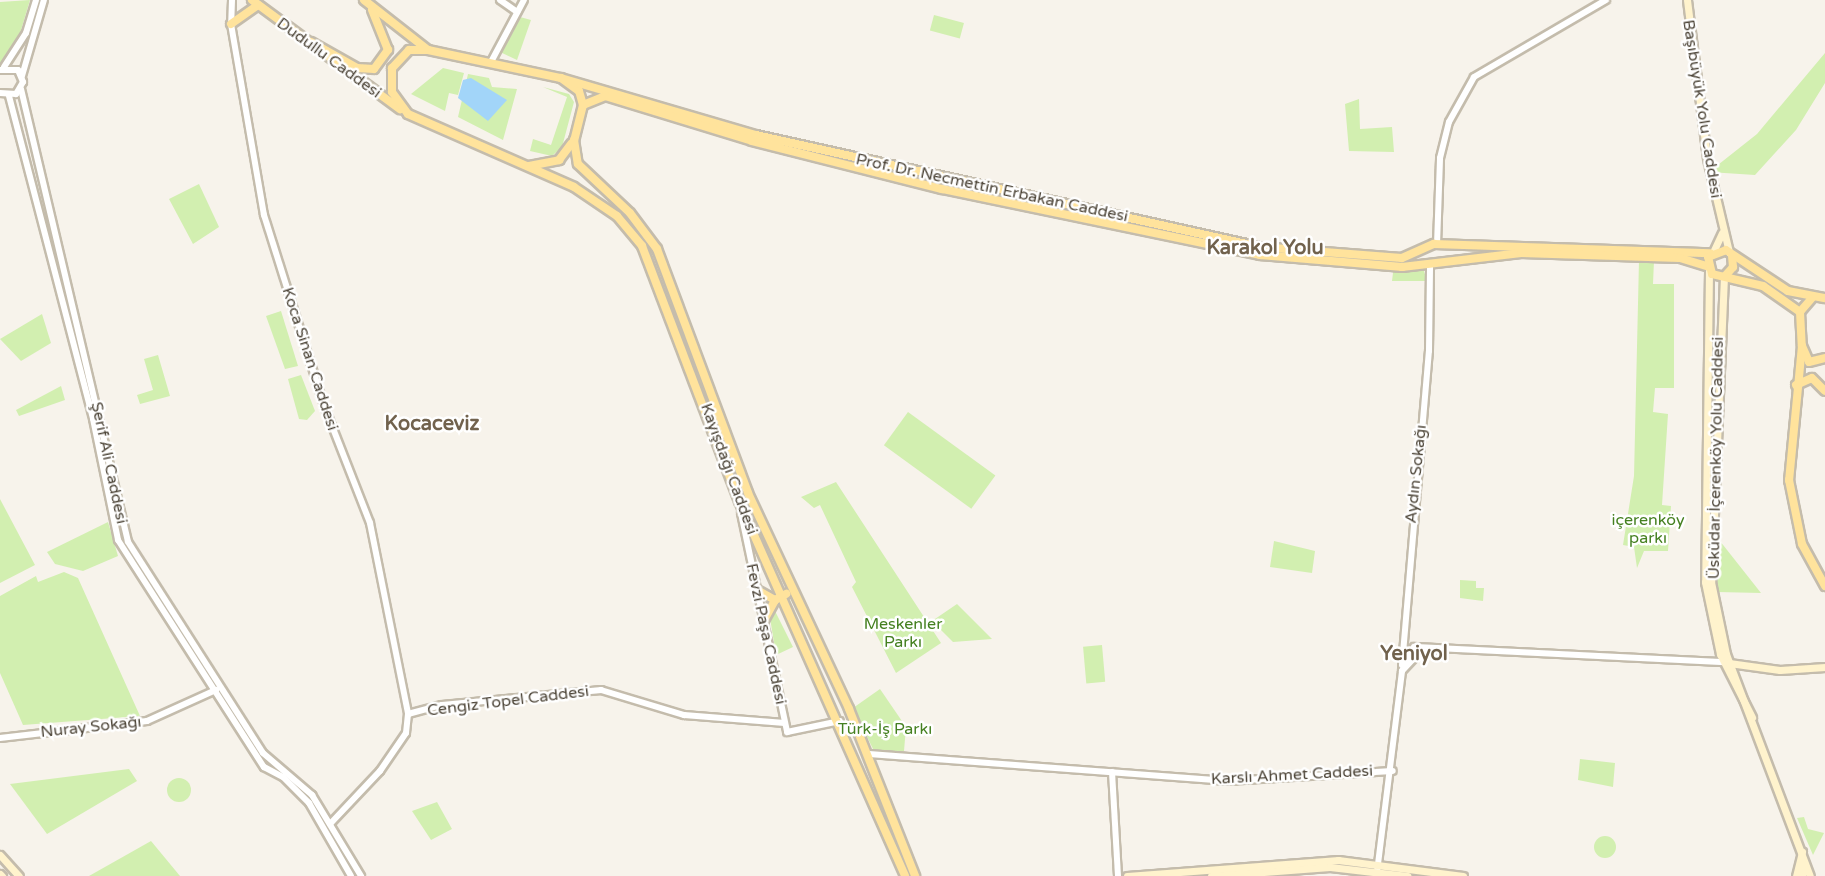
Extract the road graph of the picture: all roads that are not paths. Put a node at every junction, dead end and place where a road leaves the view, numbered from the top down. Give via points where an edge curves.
1 (36, 0) edge
2 (44, 0) edge
3 (232, 0) edge
4 (364, 0) edge
5 (500, 0) edge
6 (524, 0) edge
7 (1606, 0) edge
8 (1687, 0) edge
9 (255, 3) edge
10 (371, 7) junction
11 (517, 12) junction
12 (231, 24) junction
13 (296, 36) junction
14 (428, 50) junction
15 (491, 62) junction
16 (2, 68) edge
17 (22, 76) junction
18 (561, 78) junction
19 (21, 89) junction
20 (0, 93) edge
21 (9, 96) junction
22 (583, 105) junction
23 (408, 114) junction
24 (574, 140) junction
25 (525, 166) junction
26 (1722, 228) junction
27 (1182, 232) junction
28 (1434, 244) junction
29 (1712, 252) junction
30 (1730, 253) junction
31 (1434, 265) junction
32 (1708, 269) junction
33 (1724, 276) junction
34 (1739, 278) junction
35 (1719, 292) junction
36 (65, 293) junction
37 (1813, 298) junction
38 (1825, 298) edge
39 (1800, 312) junction
40 (1802, 346) junction
41 (1825, 358) edge
42 (1796, 385) junction
43 (1825, 391) edge
44 (93, 419) junction
45 (101, 420) junction
46 (739, 501) junction
47 (1825, 586) edge
48 (792, 587) junction
49 (757, 590) junction
50 (778, 598) junction
51 (763, 622) junction
52 (1726, 662) junction
53 (1825, 667) edge
54 (1402, 671) junction
55 (214, 680) junction
56 (207, 684) junction
57 (220, 688) junction
58 (213, 692) junction
59 (408, 714) junction
60 (840, 721) junction
61 (785, 723) junction
62 (0, 738) edge
63 (868, 754) junction
64 (1393, 771) junction
65 (1112, 772) junction
66 (321, 820) junction
67 (330, 820) junction
68 (324, 827) junction
69 (1802, 852) junction
70 (0, 855) edge
71 (1378, 868) junction
72 (19, 876) edge
73 (351, 876) edge
74 (361, 876) edge
75 (905, 876) edge
76 (915, 876) edge
77 (1118, 876) edge
78 (1127, 876) edge
79 (1211, 876) edge
80 (1407, 876) edge
81 (1463, 876) edge
82 (1796, 876) edge
83 (1802, 876) edge
84 (1810, 876) edge

1 - 16 street via 26,33
2 - 17 street, Şerif Ali Caddesi
3 - 12 street, Koca Sinan Caddesi
4 - 10 main road
5 - 11 street
6 - 11 street
7 - 28 street via 1474,77 1449,122
8 - 26 main road, Başıbüyük Yolu Caddesi via 1707,159
9 - 12 main road
9 - 13 main road, Dudullu Caddesi
10 - 13 main road via 388,50 374,69 357,68
10 - 14 main road
11 - 15 street
12 - 59 street, Koca Sinan Caddesi via 264,215 325,408 370,523
13 - 23 main road, Dudullu Caddesi
14 - 15 main road
14 - 23 main road via 409,50 392,68 392,92
15 - 18 main road
16 - 17 street
17 - 19 street, Şerif Ali Caddesi
18 - 22 main road via 579,91
18 - 27 main road, Prof. Dr. Necmettin Erbakan Caddesi via 756,135
19 - 21 street
19 - 36 street, Şerif Ali Caddesi
20 - 21 street
21 - 36 street, Şerif Ali Caddesi
22 - 24 main road, Kayışdağı Caddesi
22 - 27 main road, Prof. Dr. Necmettin Erbakan Caddesi via 605,96 752,141 931,186
23 - 25 main road, Dudullu Caddesi
24 - 25 main road, Kayışdağı Caddesi via 559,160
24 - 48 main road, Kayışdağı Caddesi via 583,173 630,213 657,249 748,493
25 - 46 main road, Kayışdağı Caddesi via 600,203 638,238
26 - 29 main road
26 - 30 main road, Başıbüyük Yolu Caddesi
27 - 28 main road, Prof. Dr. Necmettin Erbakan Caddesi via 1260,247 1352,256 1410,258
27 - 31 main road, Prof. Dr. Necmettin Erbakan Caddesi via 1304,261
28 - 29 main road, Prof. Dr. Necmettin Erbakan Caddesi
28 - 31 main road via 1445,255
28 - 31 main road via 1423,256
29 - 30 main road, Prof. Dr. Necmettin Erbakan Caddesi
29 - 32 main road
30 - 33 main road via 1734,267
30 - 37 main road via 1788,291
31 - 32 main road, Prof. Dr. Necmettin Erbakan Caddesi via 1476,254 1521,253 1680,258
31 - 54 street, Aydın Sokağı
32 - 33 main road, Prof. Dr. Necmettin Erbakan Caddesi
32 - 52 main road, Üsküdar İçerenköy Yolu Caddesi via 1705,582
33 - 34 main road, Prof. Dr. Necmettin Erbakan Caddesi
33 - 35 main road, Üsküdar İçerenköy Yolu Caddesi
34 - 35 main road
34 - 39 main road, Prof. Dr. Necmettin Erbakan Caddesi via 1785,297
35 - 52 main road, Üsküdar İçerenköy Yolu Caddesi via 1711,582
36 - 44 street, Şerif Ali Caddesi
36 - 45 street, Şerif Ali Caddesi
37 - 38 main road
37 - 39 main road
39 - 40 main road
40 - 41 main road via 1809,362
40 - 42 main road
42 - 43 main road via 1812,378
42 - 47 main road via 1789,480 1802,544
44 - 45 street
44 - 56 street, Şerif Ali Caddesi via 118,540
45 - 55 street, Şerif Ali Caddesi via 128,542
46 - 49 street, Fevzi Paşa Caddesi
46 - 50 main road, Kayışdağı Caddesi
48 - 50 main road
48 - 63 main road, Kayışdağı Caddesi
49 - 50 main road
49 - 51 street, Fevzi Paşa Caddesi
50 - 51 main road
50 - 60 main road, Kayışdağı Caddesi
51 - 61 street, Fevzi Paşa Caddesi
52 - 53 main road, Karslı Ahmet Caddesi via 1780,670
52 - 54 street, Karslı Ahmet Caddesi via 1414,647
52 - 69 main road, Üsküdar İçerenköy Yolu Caddesi via 1752,717
54 - 64 street, Karslı Ahmet Caddesi
55 - 56 street
55 - 57 street, Şerif Ali Caddesi
56 - 58 street, Şerif Ali Caddesi
57 - 58 street, Nuray Sokağı
57 - 67 street, Şerif Ali Caddesi via 263,753 294,776
58 - 62 street, Nuray Sokağı via 147,721
58 - 66 street, Şerif Ali Caddesi via 264,767 296,789
59 - 61 street, Cengiz Topel Caddesi via 442,705 601,690 684,715
59 - 67 street, Cengiz Topel Caddesi via 406,733 386,761
60 - 61 street, Fevzi Paşa Caddesi via 787,732
60 - 75 main road, Kayışdağı Caddesi
63 - 65 street, Karslı Ahmet Caddesi
63 - 76 main road, Kayışdağı Caddesi
64 - 65 street, Karslı Ahmet Caddesi via 1228,781
64 - 71 street
65 - 77 street
66 - 67 street
66 - 68 street, Şerif Ali Caddesi
67 - 68 street, Cengiz Topel Caddesi
67 - 74 street, Şerif Ali Caddesi
68 - 73 street, Şerif Ali Caddesi
69 - 82 main road
69 - 83 main road
69 - 84 main road, Üsküdar İçerenköy Yolu Caddesi
70 - 72 main road
71 - 78 main road via 1319,861
71 - 79 main road via 1330,867
71 - 80 main road
71 - 81 main road

